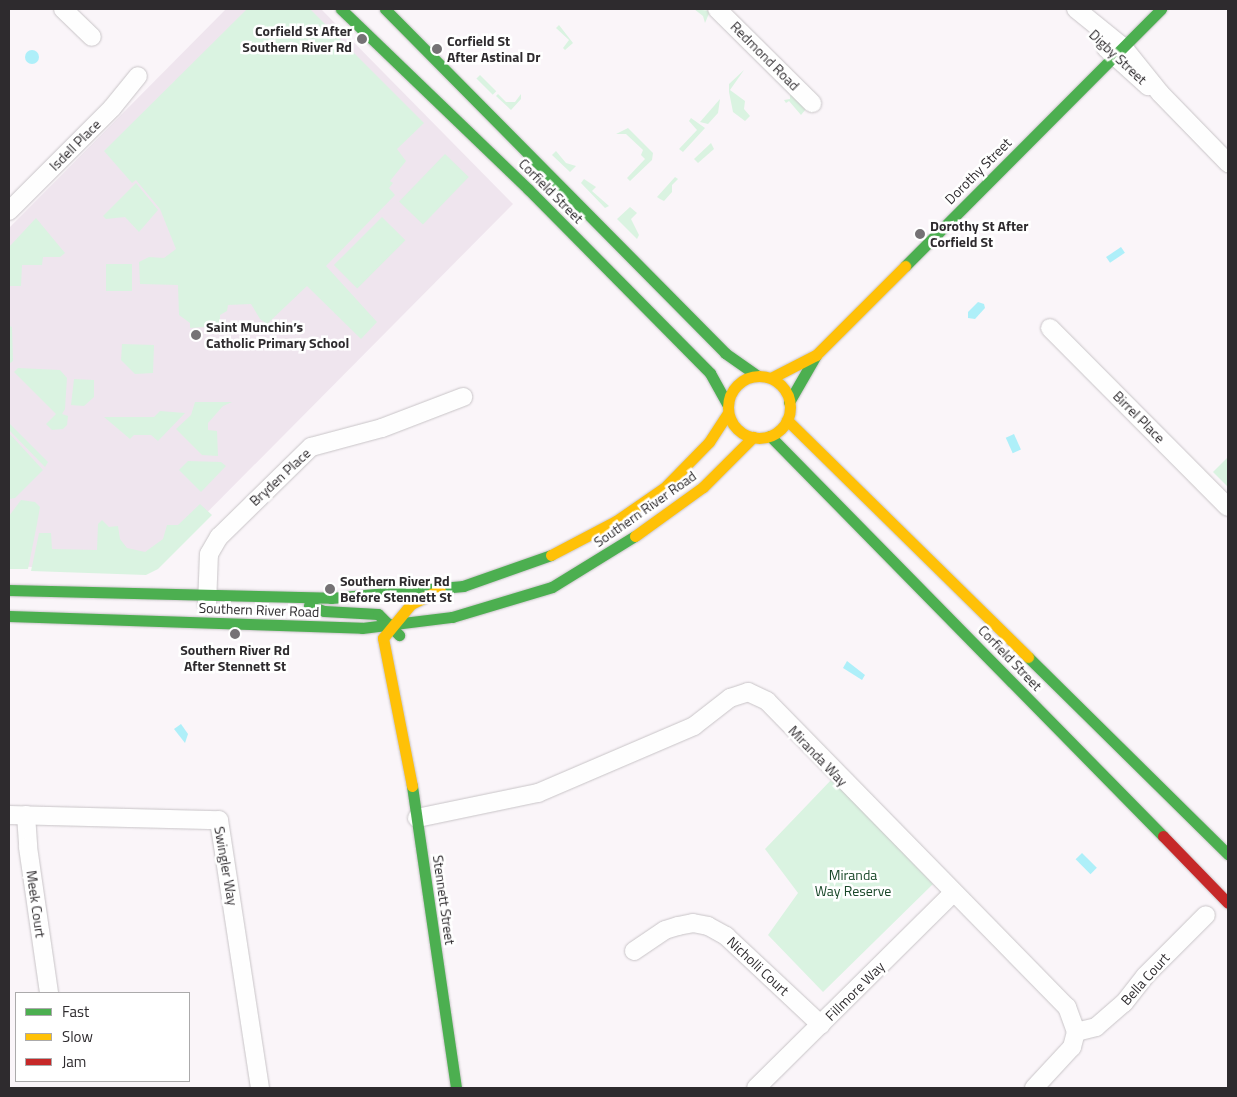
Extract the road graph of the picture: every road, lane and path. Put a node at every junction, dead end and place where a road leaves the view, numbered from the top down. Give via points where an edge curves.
1 (64, 9) edge
2 (342, 9) edge
3 (385, 9) edge
4 (717, 9) edge
5 (1161, 9) edge
6 (1079, 12) edge
7 (92, 37) dead end
8 (1118, 51) junction
9 (138, 76) dead end
10 (812, 103) dead end
11 (1228, 163) edge
12 (9, 211) edge
13 (1050, 328) dead end
14 (816, 355) junction
15 (758, 376) junction
16 (771, 378) junction
17 (463, 397) dead end
18 (790, 402) junction
19 (728, 409) junction
20 (787, 420) junction
21 (770, 436) junction
22 (753, 438) junction
23 (1228, 507) edge
24 (9, 590) edge
25 (440, 590) junction
26 (207, 597) junction
27 (292, 598) junction
28 (9, 616) edge
29 (206, 623) junction
30 (391, 627) junction
31 (402, 646) dead end
32 (402, 674) dead end
33 (400, 716) junction
34 (9, 815) edge
35 (26, 815) junction
36 (417, 818) junction
37 (1228, 854) edge
38 (953, 893) junction
39 (1227, 900) edge
40 (1206, 915) dead end
41 (634, 951) dead end
42 (49, 992) edge
43 (821, 1026) junction
44 (1076, 1032) junction
45 (260, 1088) edge
46 (456, 1088) edge
47 (756, 1088) edge
48 (1034, 1088) edge

1 - 7 street
2 - 19 main road, Corfield Street via 710,372
3 - 15 main road, Corfield Street via 725,353
4 - 10 street, Redmond Road
5 - 8 main road, Dorothy Street
6 - 8 street, Digby Street via 1086,28
8 - 11 street, Digby Street via 1144,84 1160,93
8 - 14 main road, Dorothy Street
9 - 12 street, Isdell Place via 112,108
13 - 23 street, Birrel Place
14 - 16 main road, Dorothy Street
14 - 18 main road, Dorothy Street
15 - 16 main road
15 - 19 main road via 734,388
16 - 18 main road via 786,392
17 - 26 street, Bryden Place via 382,428 311,447 219,537 208,554
18 - 20 main road
19 - 22 main road via 736,429
19 - 25 main road, Southern River Road via 709,442 685,468 664,488 616,521 580,542 515,571
20 - 21 main road
20 - 37 main road, Corfield Street
21 - 22 main road
21 - 39 main road, Corfield Street
22 - 30 main road, Southern River Road via 703,487 610,554 552,587 504,604
24 - 26 main road, Southern River Road
25 - 27 main road, Southern River Road
25 - 30 main road, Stennett Street via 411,604
26 - 27 main road, Southern River Road
26 - 29 street, Bryden Place
27 - 30 main road via 324,611 378,614
28 - 29 main road, Southern River Road
29 - 30 main road, Southern River Road via 296,628
30 - 31 main road via 400,636
30 - 33 main road, Stennett Street via 383,638
32 - 33 main road, Stennett Street
33 - 36 main road, Stennett Street
34 - 35 street, Swingler Way
35 - 42 street, Meek Court
35 - 45 street, Swingler Way via 219,820
36 - 38 street, Miranda Way via 538,793 694,726 730,698 748,692 767,702
36 - 46 main road, Stennett Street
38 - 43 street, Fillmore Way
38 - 44 street, Miranda Way via 1067,1007
40 - 44 street, Bella Court via 1145,976 1124,1004 1096,1027
41 - 43 street, Nicholli Court via 671,928 693,923 708,926 726,936
43 - 47 street, Fillmore Way
44 - 48 street via 1072,1047 1064,1058

